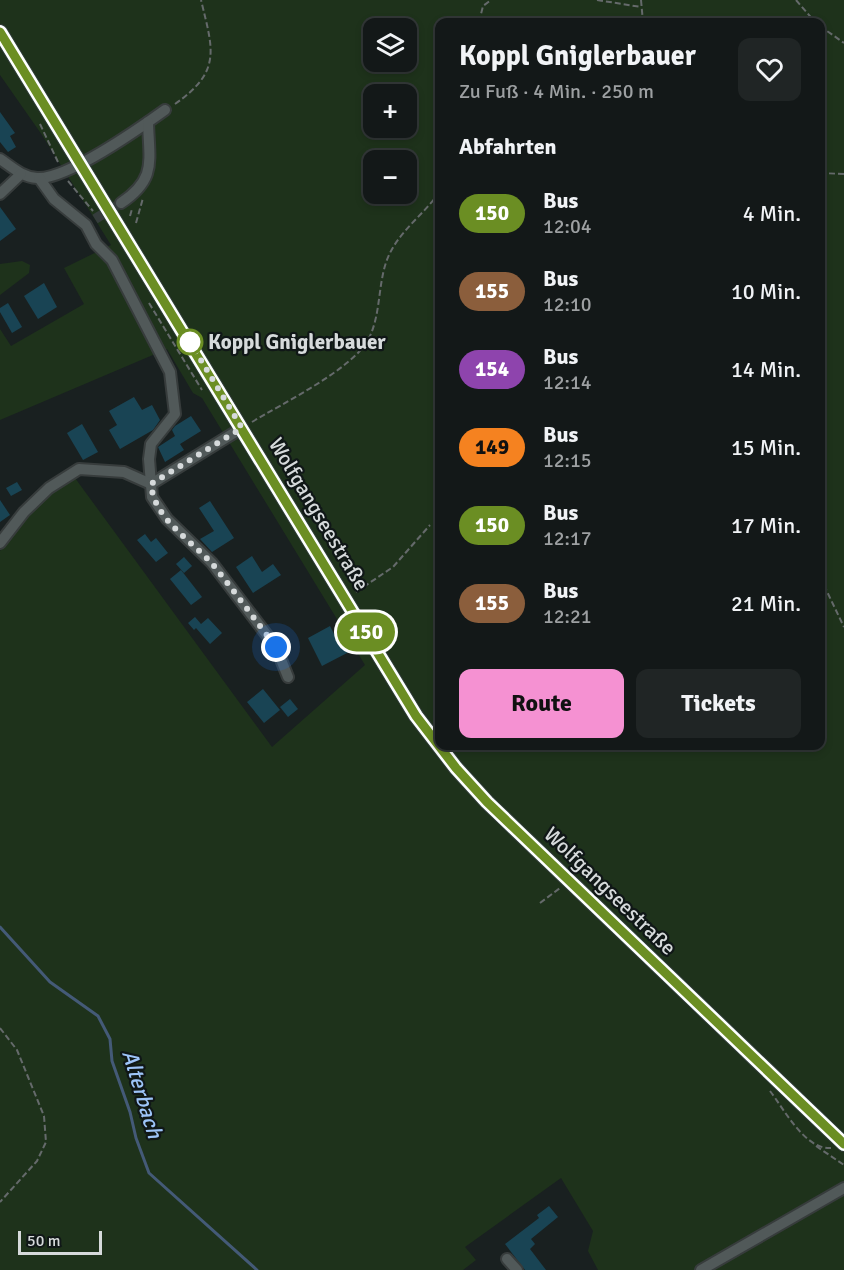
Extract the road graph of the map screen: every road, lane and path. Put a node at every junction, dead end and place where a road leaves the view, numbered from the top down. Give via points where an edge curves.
1 (201, 0) edge
2 (491, 0) edge
3 (597, 0) edge
4 (641, 0) edge
5 (796, 0) edge
6 (641, 7) junction
7 (479, 18) edge
8 (642, 18) edge
9 (812, 18) edge
10 (825, 30) edge
11 (0, 32) edge
12 (844, 43) edge
13 (165, 110) joint
14 (36, 116) dead end
15 (148, 122) junction
16 (0, 159) edge
17 (81, 162) junction
18 (63, 171) junction
19 (825, 173) edge
20 (21, 174) junction
21 (844, 174) edge
22 (39, 178) junction
23 (145, 181) junction
24 (0, 194) edge
25 (435, 198) edge
26 (121, 203) tunnel mouth
27 (92, 220) junction
28 (136, 223) dead end
29 (149, 302) dead end
30 (206, 394) dead end
31 (242, 428) junction
32 (151, 484) junction
33 (430, 525) dead end
34 (0, 543) edge
35 (825, 587) edge
36 (346, 599) junction
37 (844, 627) edge
38 (288, 677) dead end
39 (435, 741) edge
40 (442, 750) edge
41 (569, 881) junction
42 (540, 903) dead end
43 (0, 1028) edge
44 (814, 1144) dead end
45 (844, 1144) edge
46 (844, 1165) edge
47 (844, 1188) edge
48 (0, 1202) edge
49 (507, 1259) dead end
50 (517, 1270) edge
51 (701, 1270) edge

1 - 13 path via 212,43 209,69 195,90
2 - 7 path via 483,6
3 - 6 path
4 - 6 path
5 - 9 path
6 - 8 path
10 - 12 path
11 - 17 main road, Wolfgangseestraße
13 - 15 street
14 - 18 path
15 - 17 street
15 - 23 street via 149,164
16 - 20 street
17 - 18 street
17 - 31 main road, Wolfgangseestraße
18 - 22 street
18 - 27 path via 84,198
19 - 21 path
20 - 22 street
20 - 24 street
22 - 27 street via 54,199
23 - 26 street
23 - 28 path
25 - 31 path via 408,224 388,256 367,340 342,367
27 - 32 street via 96,244 112,260 170,372 175,414 151,444
29 - 30 path
31 - 32 street
31 - 36 main road, Wolfgangseestraße
32 - 34 street via 124,472 79,469 49,488
32 - 38 street via 152,496 167,519 212,563 276,647
33 - 36 path via 393,567
35 - 37 path
36 - 39 main road, Wolfgangseestraße
40 - 41 main road, Wolfgangseestraße
41 - 42 path
41 - 45 main road, Wolfgangseestraße
43 - 48 path via 17,1050 44,1116 46,1142 37,1161
44 - 46 path
47 - 51 street
49 - 50 street

